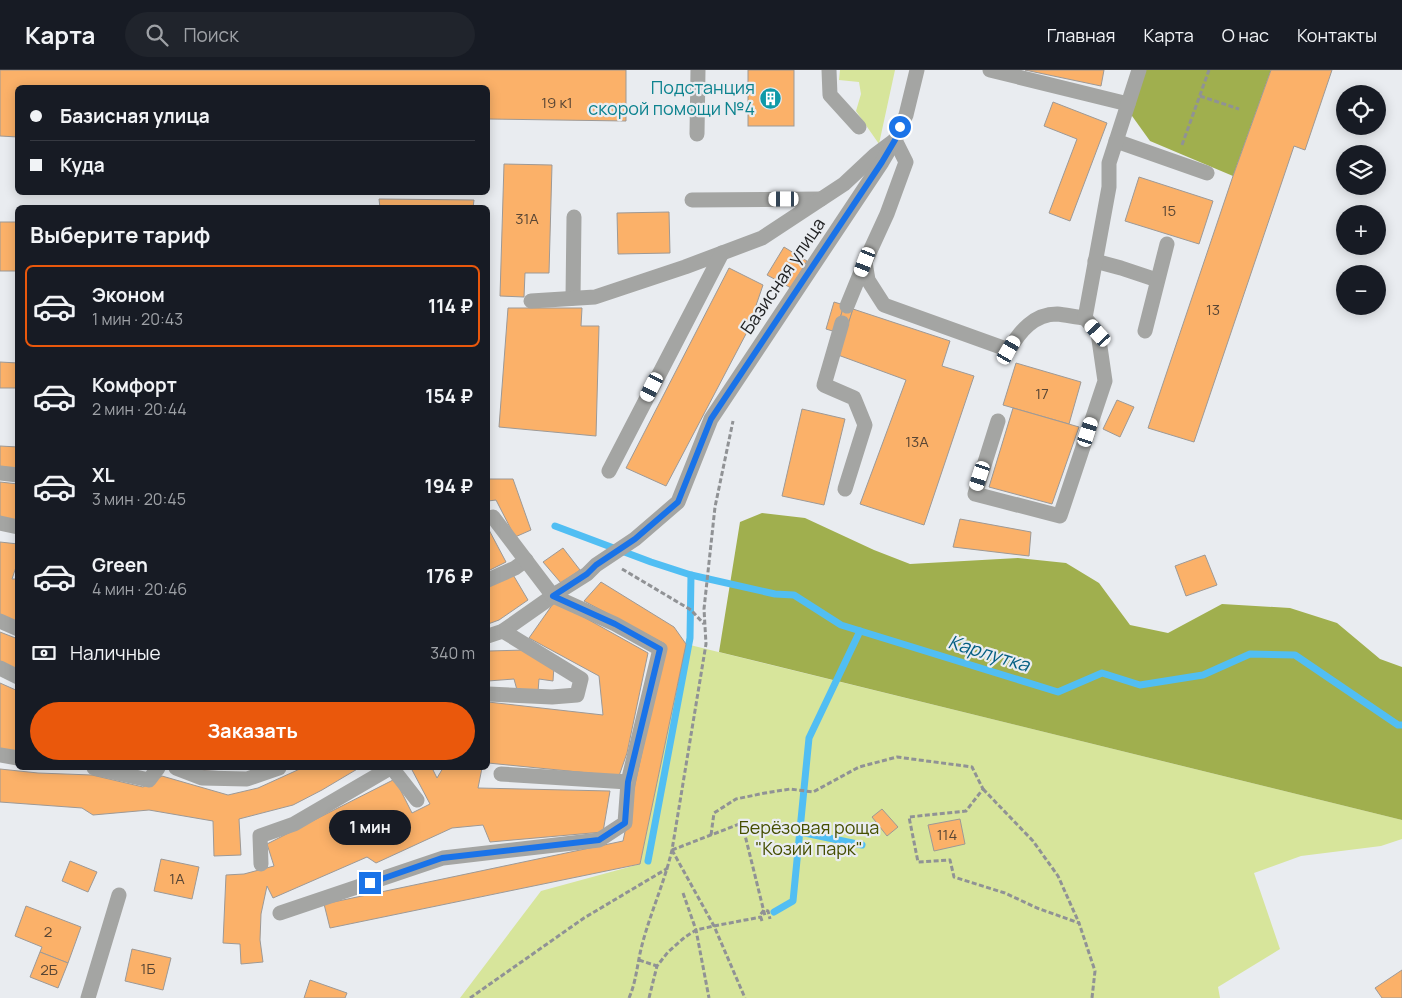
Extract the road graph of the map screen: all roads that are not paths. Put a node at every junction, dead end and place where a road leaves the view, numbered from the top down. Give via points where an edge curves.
1 (698, 70) edge
2 (829, 70) edge
3 (917, 70) edge
4 (990, 70) edge
5 (1139, 70) edge
6 (1128, 104) junction
7 (859, 127) dead end
8 (697, 134) dead end
9 (895, 140) junction
10 (1116, 141) junction
11 (1207, 173) dead end
12 (821, 199) junction
13 (692, 200) dead end
14 (574, 218) dead end
15 (1167, 244) dead end
16 (722, 253) junction
17 (1095, 261) junction
18 (865, 262) junction
19 (1157, 280) junction
20 (573, 298) junction
21 (531, 301) dead end
22 (847, 306) dead end
23 (1085, 318) junction
24 (842, 323) dead end
25 (1145, 331) dead end
26 (998, 421) dead end
27 (609, 471) dead end
28 (0, 473) edge
29 (15, 475) edge
30 (845, 489) dead end
31 (490, 518) edge
32 (0, 523) edge
33 (15, 526) edge
34 (526, 560) junction
35 (490, 579) edge
36 (553, 596) junction
37 (0, 621) edge
38 (15, 628) edge
39 (504, 632) junction
40 (490, 636) edge
41 (0, 668) edge
42 (15, 676) edge
43 (490, 694) edge
44 (0, 755) edge
45 (15, 758) edge
46 (103, 770) edge
47 (156, 770) edge
48 (181, 770) edge
49 (273, 770) edge
50 (388, 770) edge
51 (393, 770) edge
52 (501, 774) dead end
53 (628, 782) junction
54 (416, 800) dead end
55 (261, 864) dead end
56 (119, 894) dead end
57 (280, 914) dead end
58 (88, 998) edge

1 - 8 street
2 - 7 street via 830,95
3 - 9 street, Базисная улица via 906,115
4 - 6 street
5 - 6 street
6 - 10 street
9 - 12 street via 844,184
9 - 18 street via 906,162
9 - 36 street, Базисная улица via 711,419 678,502 635,539
10 - 11 street
10 - 17 street via 1109,163 1109,187
12 - 13 street
12 - 16 street via 762,238
14 - 20 street
15 - 19 street
16 - 20 street via 595,297
16 - 27 street
17 - 19 street
17 - 23 street
18 - 22 street
18 - 23 street via 868,280 884,305 1009,350 1017,336 1036,318 1056,314
19 - 25 street
20 - 21 street
23 - 26 street via 1098,333 1105,381 1060,516 975,494
24 - 30 street via 824,385 854,398 865,425
28 - 29 street
31 - 34 street via 493,517
32 - 33 street
34 - 35 street
34 - 36 street
36 - 39 street
36 - 53 street via 660,649
37 - 38 street
39 - 40 street
39 - 43 street via 581,679 577,694 552,697
41 - 42 street
44 - 45 street
46 - 47 street via 149,780
48 - 49 street via 202,778 246,779
50 - 55 street via 294,824 260,836
51 - 54 street
52 - 53 street
53 - 57 street via 625,823 599,840 442,858
56 - 58 street

